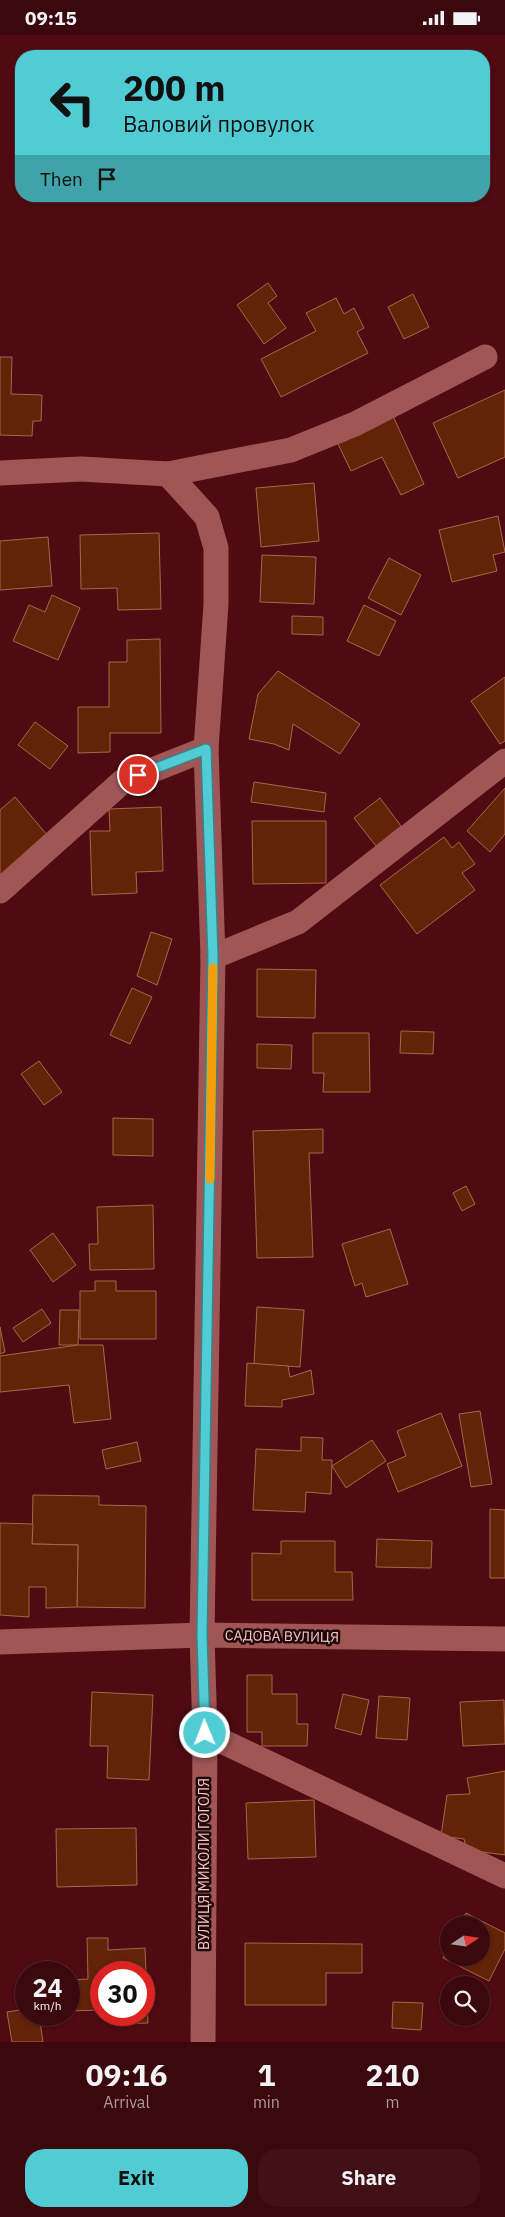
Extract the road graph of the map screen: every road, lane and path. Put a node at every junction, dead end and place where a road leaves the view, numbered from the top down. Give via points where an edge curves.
1 (485, 357) dead end
2 (0, 473) edge
3 (168, 474) junction
4 (206, 749) junction
5 (505, 761) edge
6 (0, 891) edge
7 (213, 957) junction
8 (202, 1635) junction
9 (505, 1639) edge
10 (0, 1642) edge
11 (205, 1733) junction
12 (505, 1876) edge
13 (202, 2042) edge

1 - 3 street via 355,424 291,450
2 - 3 street via 81,469
3 - 4 street, ВУЛИЦЯ МИКОЛИ ГОГОЛЯ via 207,517 216,548 216,604
4 - 6 street via 122,782
4 - 7 street, ВУЛИЦЯ МИКОЛИ ГОГОЛЯ
5 - 7 street via 298,922
7 - 8 street, ВУЛИЦЯ МИКОЛИ ГОГОЛЯ
8 - 9 street, САДОВА ВУЛИЦЯ
8 - 10 street, САДОВА ВУЛИЦЯ
8 - 11 street, ВУЛИЦЯ МИКОЛИ ГОГОЛЯ
11 - 12 street
11 - 13 street, ВУЛИЦЯ МИКОЛИ ГОГОЛЯ

